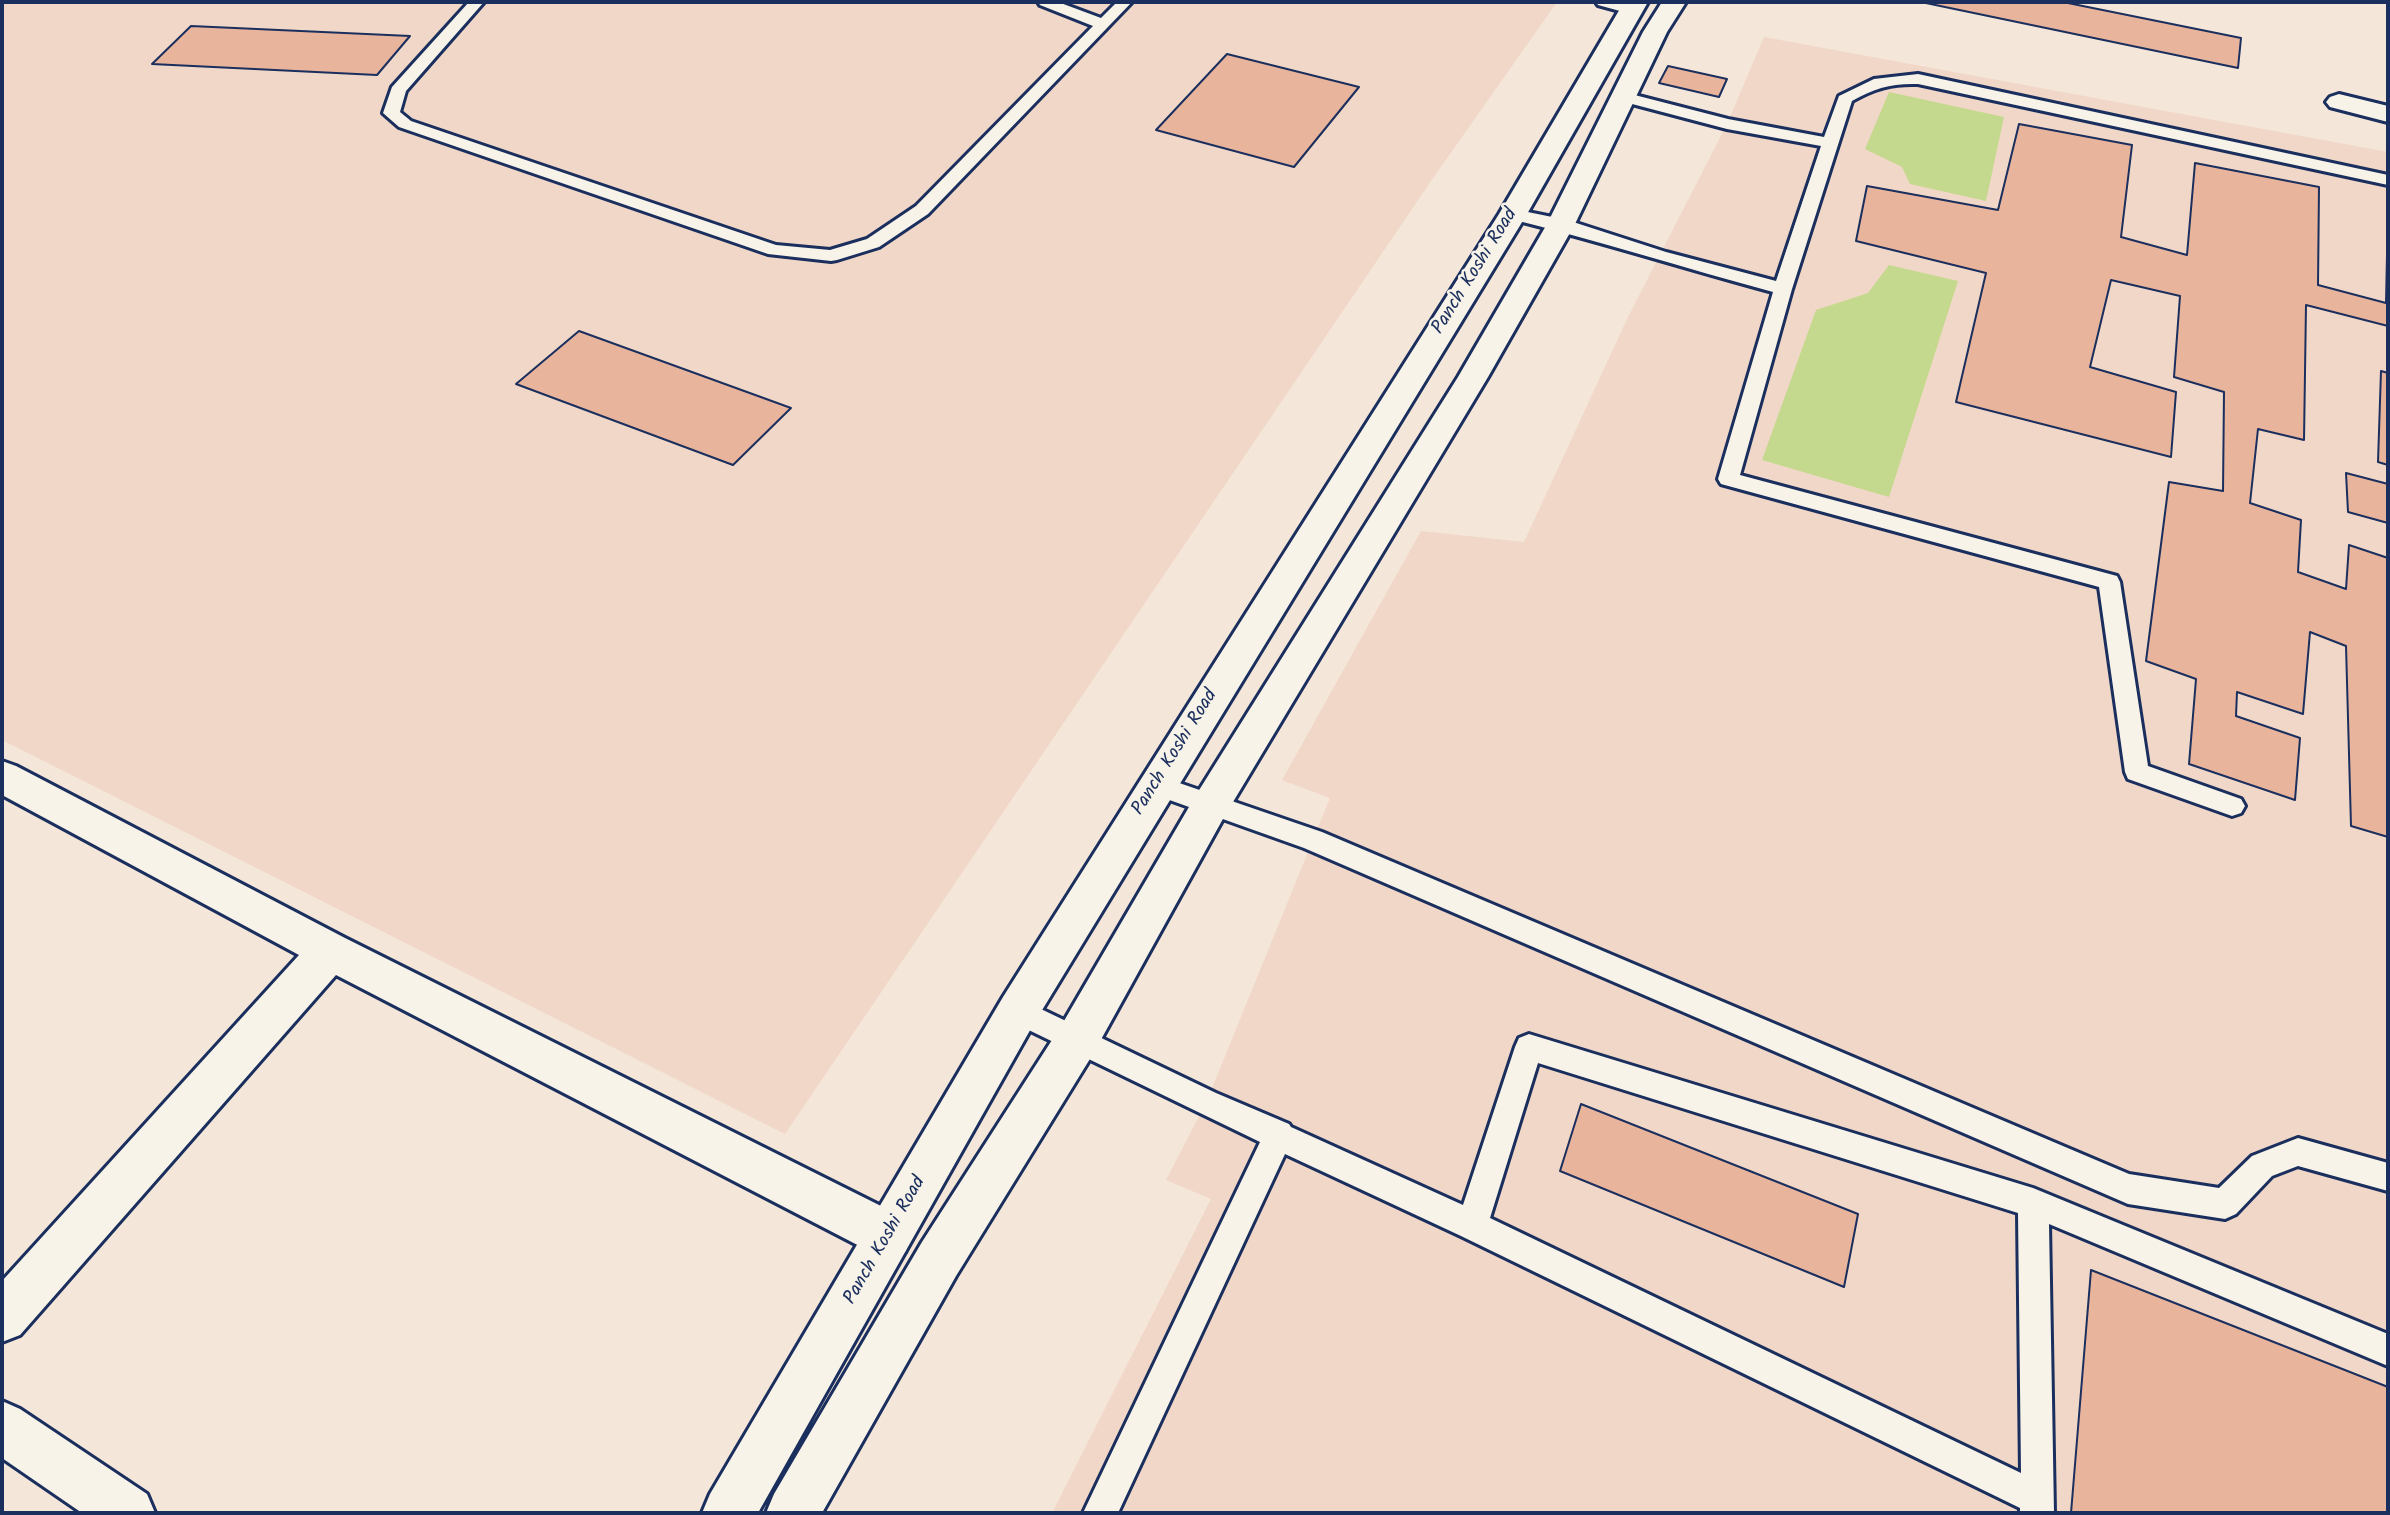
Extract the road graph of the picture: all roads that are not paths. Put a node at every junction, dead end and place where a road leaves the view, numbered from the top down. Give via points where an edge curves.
1 (477, 2) edge
2 (1045, 2) edge
3 (1125, 2) edge
4 (1674, 2) edge
5 (1623, 4) edge
6 (1103, 24) junction
7 (1623, 97) junction
8 (2339, 102) dead end
9 (2388, 114) edge
10 (1830, 143) junction
11 (2388, 180) edge
12 (1513, 214) junction
13 (1561, 224) junction
14 (1783, 289) junction
15 (2, 777) edge
16 (1156, 785) junction
17 (1210, 806) junction
18 (2232, 806) dead end
19 (330, 951) junction
20 (1018, 1010) junction
21 (1077, 1040) junction
22 (1279, 1134) junction
23 (2388, 1177) edge
24 (2034, 1203) junction
25 (1472, 1225) junction
26 (888, 1235) junction
27 (2, 1317) edge
28 (2388, 1350) edge
29 (2, 1427) edge
30 (2037, 1506) edge
31 (128, 1513) edge
32 (729, 1513) edge
33 (793, 1513) edge
34 (1100, 1513) edge

1 - 6 lane via 398,90 391,113 405,124 774,250 831,256 873,243 922,210
2 - 6 lane
3 - 6 lane
4 - 7 street
5 - 12 street, Panch Koshi Road
7 - 10 lane via 1727,124
7 - 13 street
8 - 9 street
10 - 11 lane via 1845,99 1867,84 1918,79
10 - 14 lane
12 - 13 lane
12 - 16 street, Panch Koshi Road
13 - 14 lane
13 - 17 street via 1473,377
14 - 18 lane via 1728,479 2109,582 2137,772
15 - 19 street
16 - 17 lane
16 - 20 street, Panch Koshi Road
17 - 21 street
17 - 23 lane via 1313,840 2128,1189 2225,1204 2262,1166 2298,1152
19 - 26 street
19 - 27 street
20 - 21 lane
20 - 26 street, Panch Koshi Road
21 - 22 lane
21 - 33 street via 939,1259
22 - 25 lane
22 - 34 lane
24 - 25 lane via 1529,1047
24 - 28 lane
24 - 30 lane
25 - 30 lane
26 - 32 street, Panch Koshi Road
29 - 31 street

